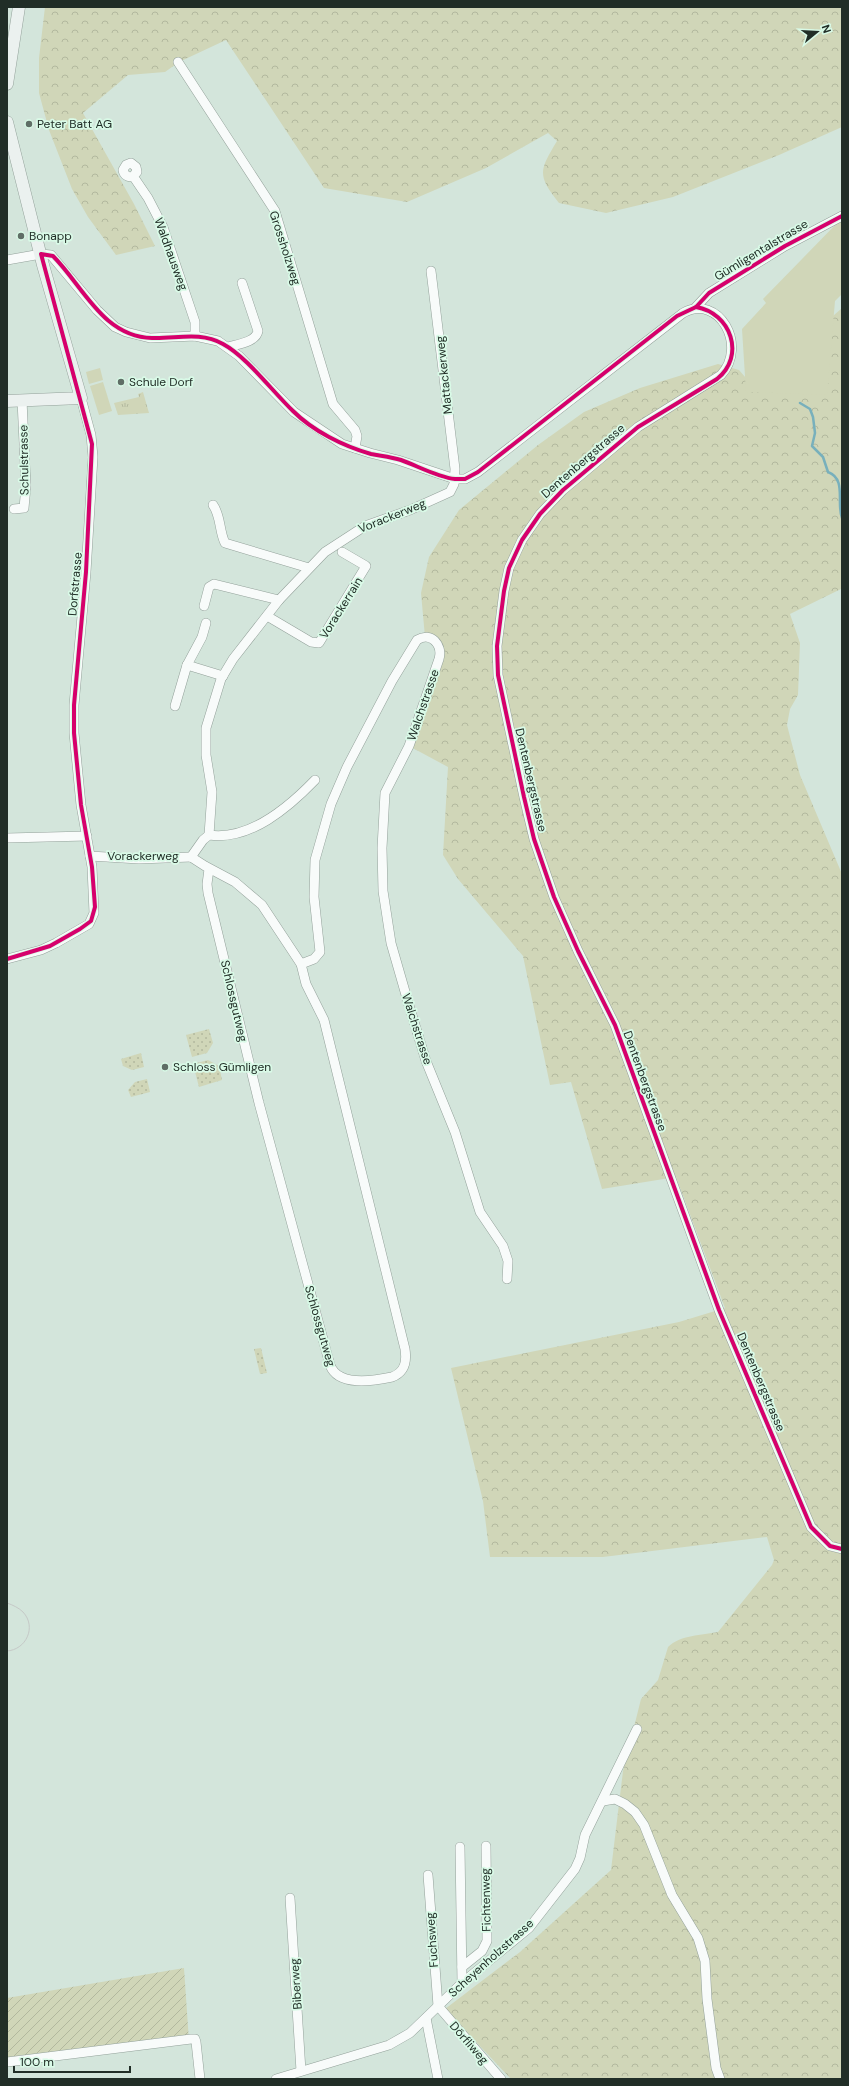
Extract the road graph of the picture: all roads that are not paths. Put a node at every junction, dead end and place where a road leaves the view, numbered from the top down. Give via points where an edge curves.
1 (19, 7) edge
2 (178, 62) dead end
3 (7, 84) edge
4 (7, 122) edge
5 (134, 176) dead end
6 (842, 216) edge
7 (41, 254) junction
8 (7, 260) edge
9 (431, 271) dead end
10 (242, 283) dead end
11 (696, 307) junction
12 (196, 336) junction
13 (228, 347) junction
14 (81, 398) junction
15 (22, 400) junction
16 (7, 401) edge
17 (355, 448) junction
18 (455, 479) junction
19 (213, 505) dead end
20 (14, 509) dead end
21 (342, 552) dead end
22 (309, 568) junction
23 (279, 600) junction
24 (204, 606) dead end
25 (267, 616) junction
26 (206, 623) dead end
27 (187, 666) junction
28 (223, 676) junction
29 (175, 706) dead end
30 (315, 780) dead end
31 (209, 835) junction
32 (87, 836) junction
33 (7, 838) edge
34 (90, 856) junction
35 (191, 857) junction
36 (209, 869) junction
37 (7, 959) edge
38 (301, 964) junction
39 (507, 1279) dead end
40 (842, 1549) edge
41 (637, 1729) dead end
42 (603, 1801) junction
43 (486, 1846) dead end
44 (460, 1847) dead end
45 (428, 1875) dead end
46 (290, 1898) dead end
47 (462, 1967) junction
48 (462, 1983) junction
49 (438, 2006) junction
50 (426, 2018) junction
51 (7, 2062) edge
52 (301, 2071) junction
53 (200, 2079) edge
54 (276, 2079) edge
55 (438, 2079) edge
56 (501, 2079) edge
57 (720, 2079) edge

1 - 3 street
2 - 17 street, Grossholzweg via 275,211 333,404 358,436
4 - 7 street, Dorfstrasse
5 - 12 street, Waldhausweg via 163,227 195,322
6 - 11 street, Gümligentalstrasse via 785,246 709,293
7 - 8 street
7 - 12 street via 53,256 104,318 126,332 150,338
7 - 14 street, Dorfstrasse
9 - 18 street, Mattackerweg
10 - 13 street via 258,331 253,339
11 - 18 street via 669,322 478,472 464,479
11 - 40 street, Dentenbergstrasse via 717,316 729,331 733,348 728,366 717,379 638,427 563,490 540,514 522,540 509,568 497,646 498,675 534,838 554,897 615,1025 719,1310 811,1527 830,1546
12 - 13 street via 218,341
13 - 17 street via 299,416 342,444
14 - 15 street
14 - 32 street, Dorfstrasse via 91,435 93,457 74,705 78,774
15 - 16 street
15 - 20 street, Schulstrasse via 26,486 24,508
17 - 18 street
18 - 22 street, Vorackerweg via 450,492 365,526 332,546
19 - 22 street via 218,512 221,535 225,543
21 - 25 street, Vorackerrain via 366,566 319,643 311,642
22 - 23 street, Vorackerweg
23 - 24 street via 214,584 209,587
23 - 25 street, Vorackerweg
25 - 28 street, Vorackerweg
26 - 27 street via 202,638
27 - 28 street
27 - 29 street
28 - 31 street, Vorackerweg via 212,702 206,728 206,755 212,792
30 - 31 street via 264,822 238,832
31 - 35 street, Vorackerweg
32 - 33 street
32 - 34 street, Dorfstrasse
34 - 35 street, Vorackerweg via 139,859
34 - 37 street, Dorfstrasse via 95,902 91,921 50,946
35 - 36 street
36 - 38 street via 230,878 255,898
36 - 38 street, Schlossgutweg via 208,893 259,1103 330,1365 337,1376 347,1380 392,1377 399,1374 405,1365 405,1349 329,1036 306,984
38 - 39 street, Walchstrasse via 314,959 320,952 314,897 314,860 331,804 347,767 392,681 417,640 431,638 439,648 439,659 409,746 385,793 383,891 391,943 426,1061 455,1132 480,1212 503,1246 508,1261
41 - 42 street, Scheyenholzstrasse
42 - 48 street, Scheyenholzstrasse via 585,1835 575,1869 529,1928
42 - 57 street via 615,1799 635,1812 644,1825 672,1895 698,1938 705,1961 707,1999 716,2068
43 - 47 street, Fichtenweg via 487,1941 482,1952
44 - 47 street, Fichtenweg
45 - 49 street, Fuchsweg
46 - 52 street, Biberweg
47 - 48 street, Fichtenweg
48 - 49 street, Scheyenholzstrasse
49 - 50 street, Scheyenholzstrasse
49 - 56 street, Dörfliweg
50 - 52 street, Scheyenholzstrasse via 410,2033 389,2045
50 - 55 street
51 - 53 street via 195,2039
52 - 54 street, Scheyenholzstrasse

